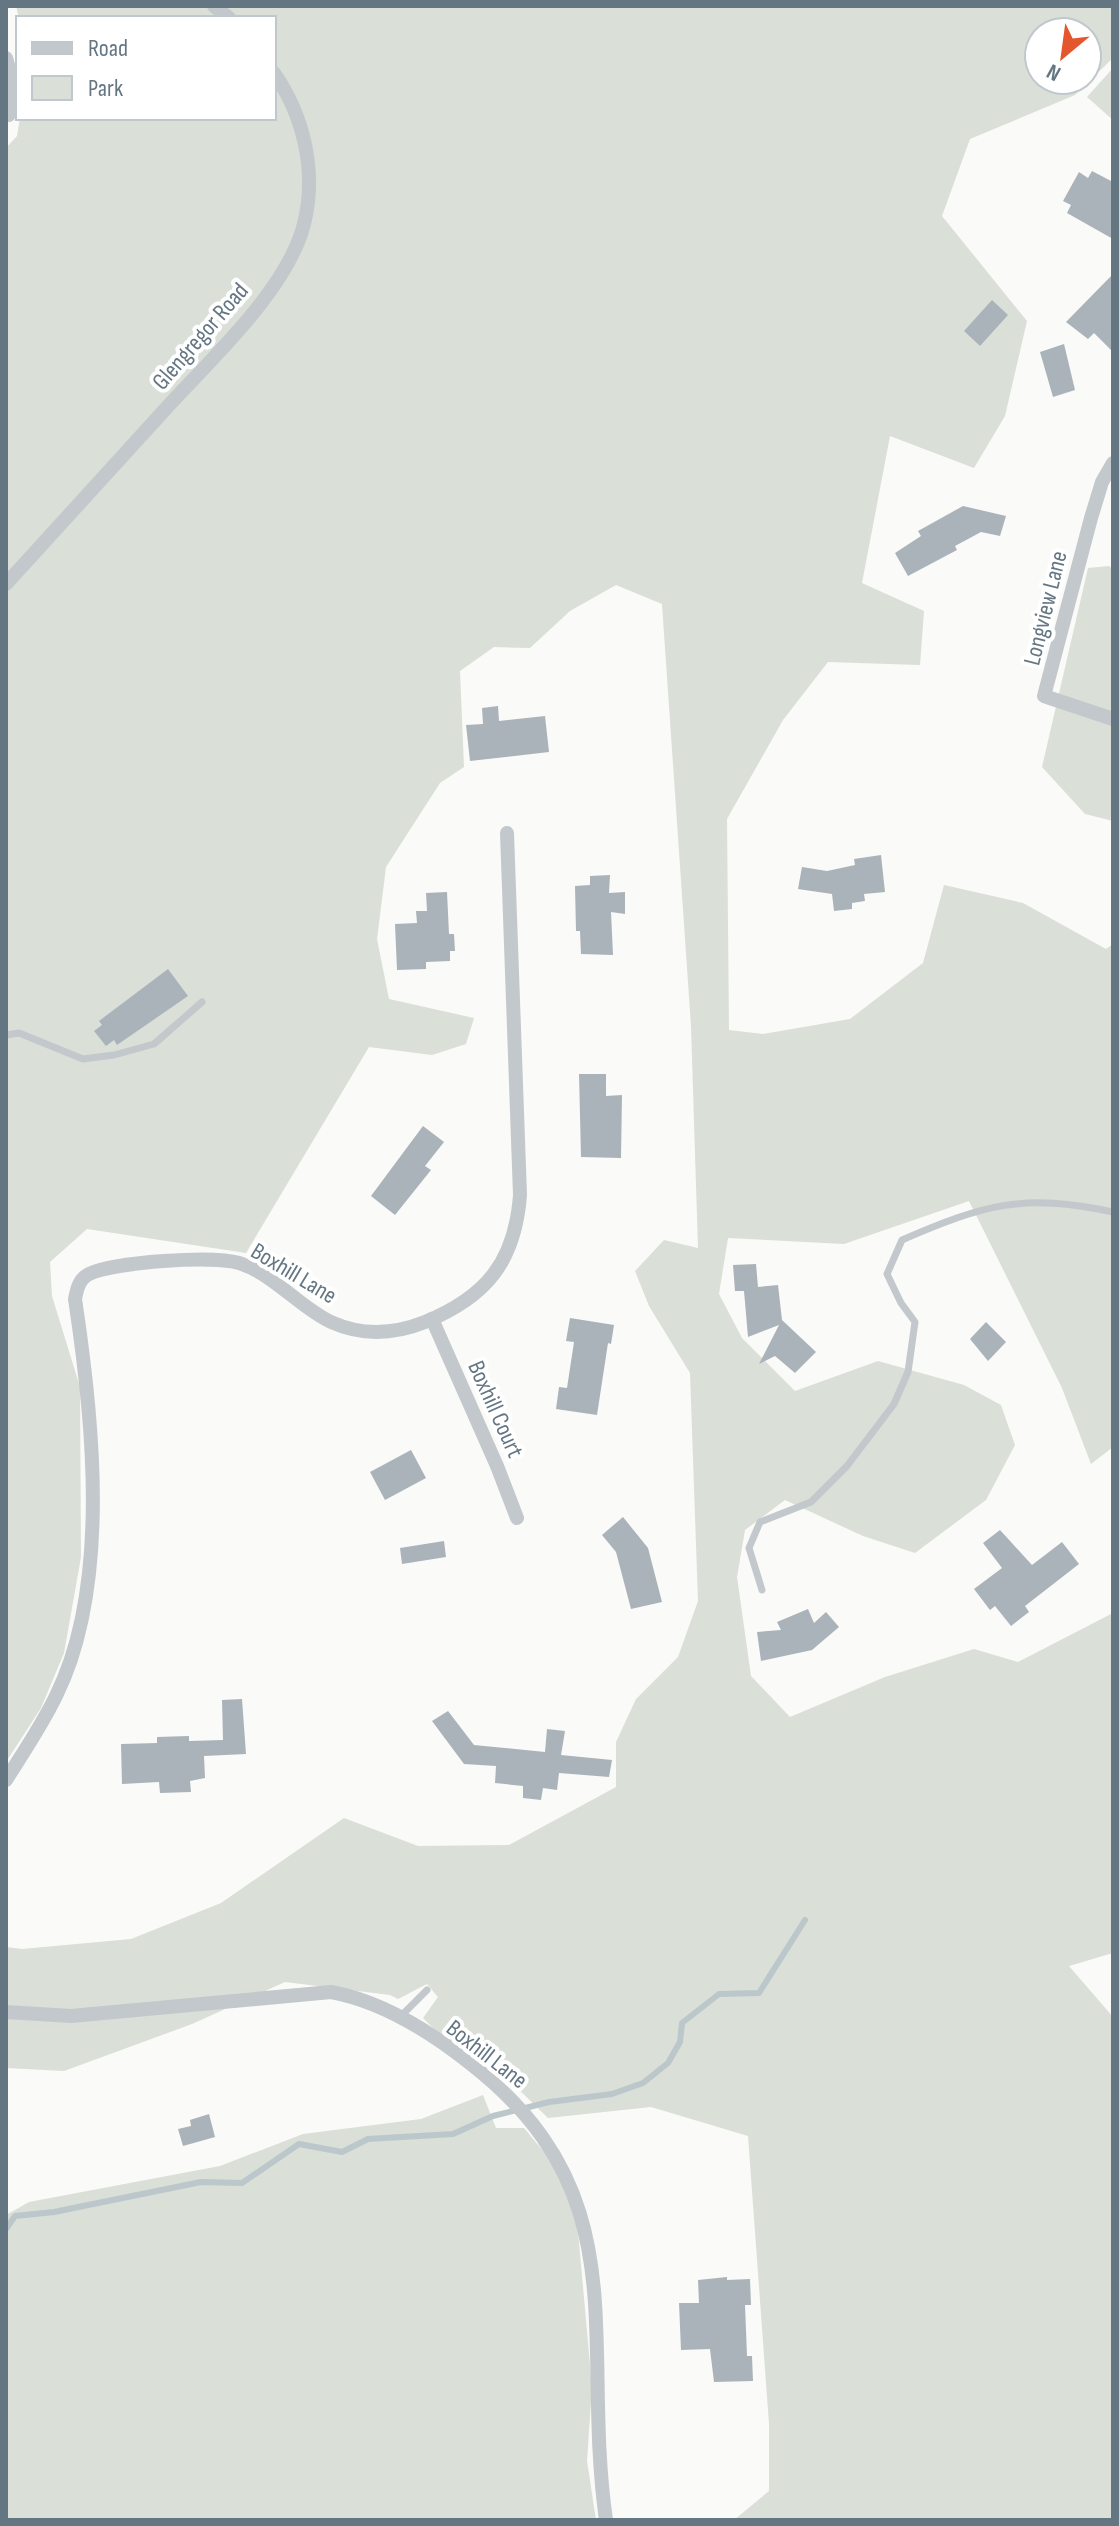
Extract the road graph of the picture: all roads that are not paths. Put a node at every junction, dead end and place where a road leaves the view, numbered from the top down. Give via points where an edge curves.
1 (6, 58) edge
2 (276, 76) edge
3 (9, 115) dead end
4 (1113, 463) edge
5 (6, 584) edge
6 (1113, 719) edge
7 (507, 833) dead end
8 (202, 1002) dead end
9 (6, 1035) edge
10 (1113, 1212) edge
11 (432, 1319) junction
12 (517, 1518) dead end
13 (762, 1590) dead end
14 (6, 1780) edge
15 (427, 1990) dead end
16 (6, 2012) edge
17 (398, 2018) junction
18 (606, 2520) edge

1 - 3 street via 13,83
2 - 5 street, Glengregor Road via 293,101 308,156 304,224 275,284
4 - 6 street, Longview Lane via 1091,518 1044,696
7 - 11 street, Boxhill Lane via 518,1217 510,1247 489,1281 461,1307
8 - 9 lane via 154,1044 114,1055 83,1059 19,1033
10 - 13 lane via 1038,1200 1006,1204 958,1216 902,1240 887,1274 915,1322 908,1372 894,1404 847,1466 811,1502 760,1522 749,1548
11 - 12 street, Boxhill Court
11 - 14 street, Boxhill Lane via 406,1330 353,1329 332,1322 248,1267 218,1259 134,1264 81,1281 75,1299 92,1451 82,1607 72,1657 56,1697
15 - 17 lane
16 - 17 street, Boxhill Lane via 71,2016 331,1992
17 - 18 street, Boxhill Lane via 458,2054 512,2099 560,2160 586,2229

